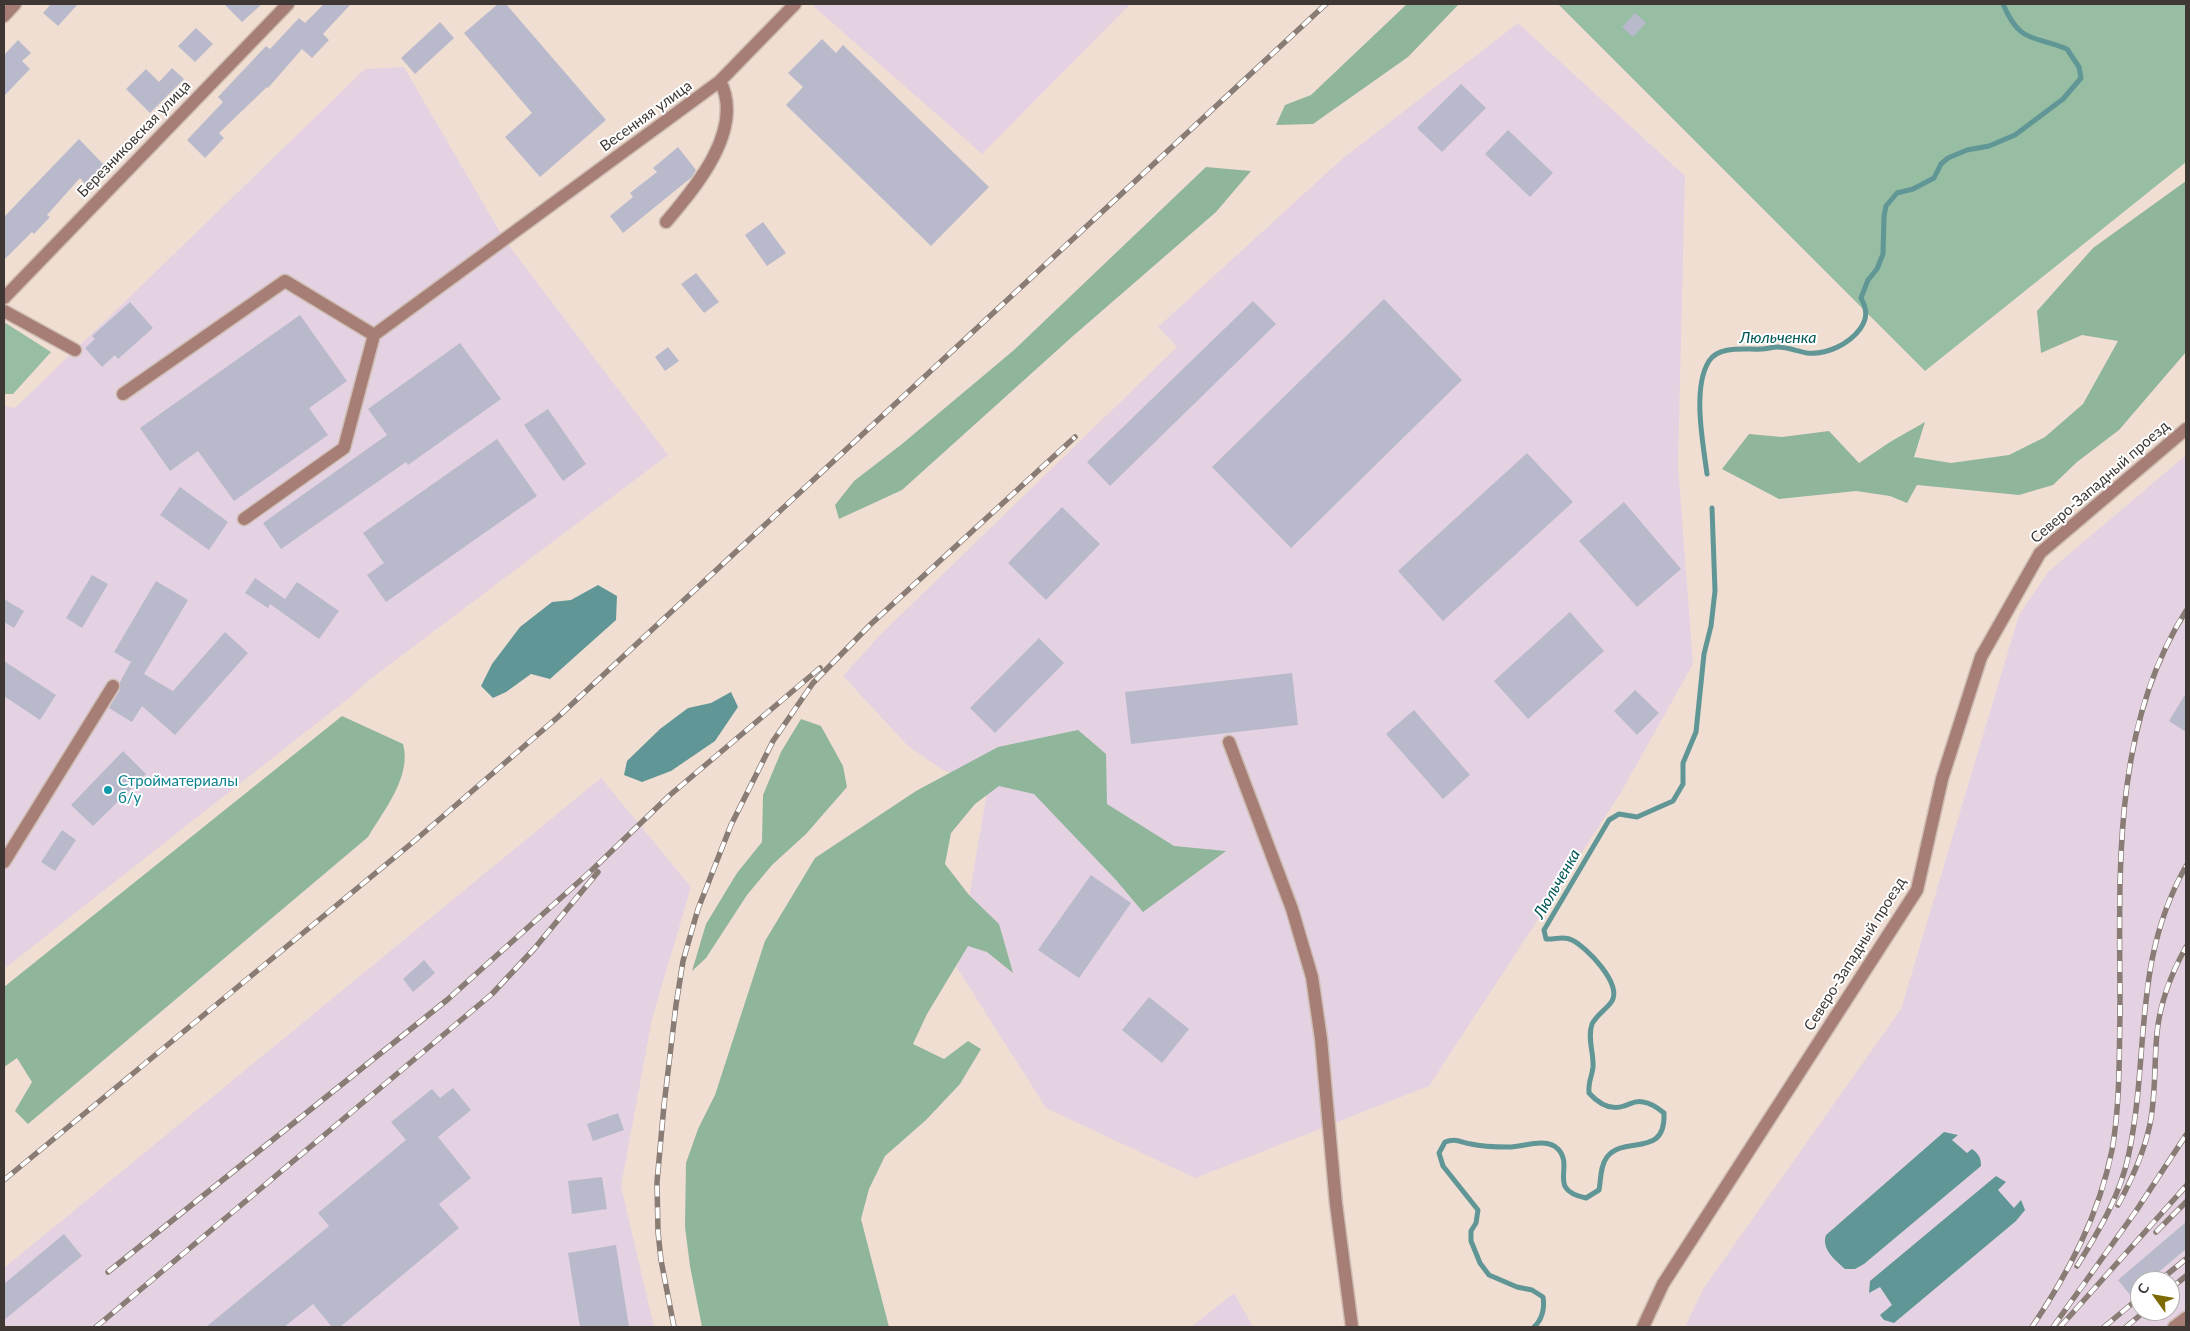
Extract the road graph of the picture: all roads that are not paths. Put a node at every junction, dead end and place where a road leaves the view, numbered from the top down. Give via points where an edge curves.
1 (15, 4) edge
2 (288, 4) edge
3 (795, 4) edge
4 (4, 16) edge
5 (720, 81) junction
6 (666, 222) dead end
7 (4, 298) edge
8 (4, 311) edge
9 (374, 335) junction
10 (75, 350) dead end
11 (123, 394) dead end
12 (2186, 429) edge
13 (244, 519) dead end
14 (113, 686) dead end
15 (1230, 742) dead end
16 (4, 862) edge
17 (2186, 1318) edge
18 (1352, 1327) edge
19 (1643, 1327) edge
20 (2174, 1327) edge

1 - 4 street
2 - 7 street, Березниковская улица
3 - 5 street, Весенняя улица
5 - 6 street via 727,94 728,119 695,189
5 - 9 street, Весенняя улица
8 - 10 street
9 - 11 street via 285,281
9 - 13 street via 344,448
12 - 19 street, Северо-Западный проезд via 2040,553 1981,657 1942,778 1917,890 1663,1284
14 - 16 street
15 - 18 street via 1292,909 1312,977
17 - 20 street

